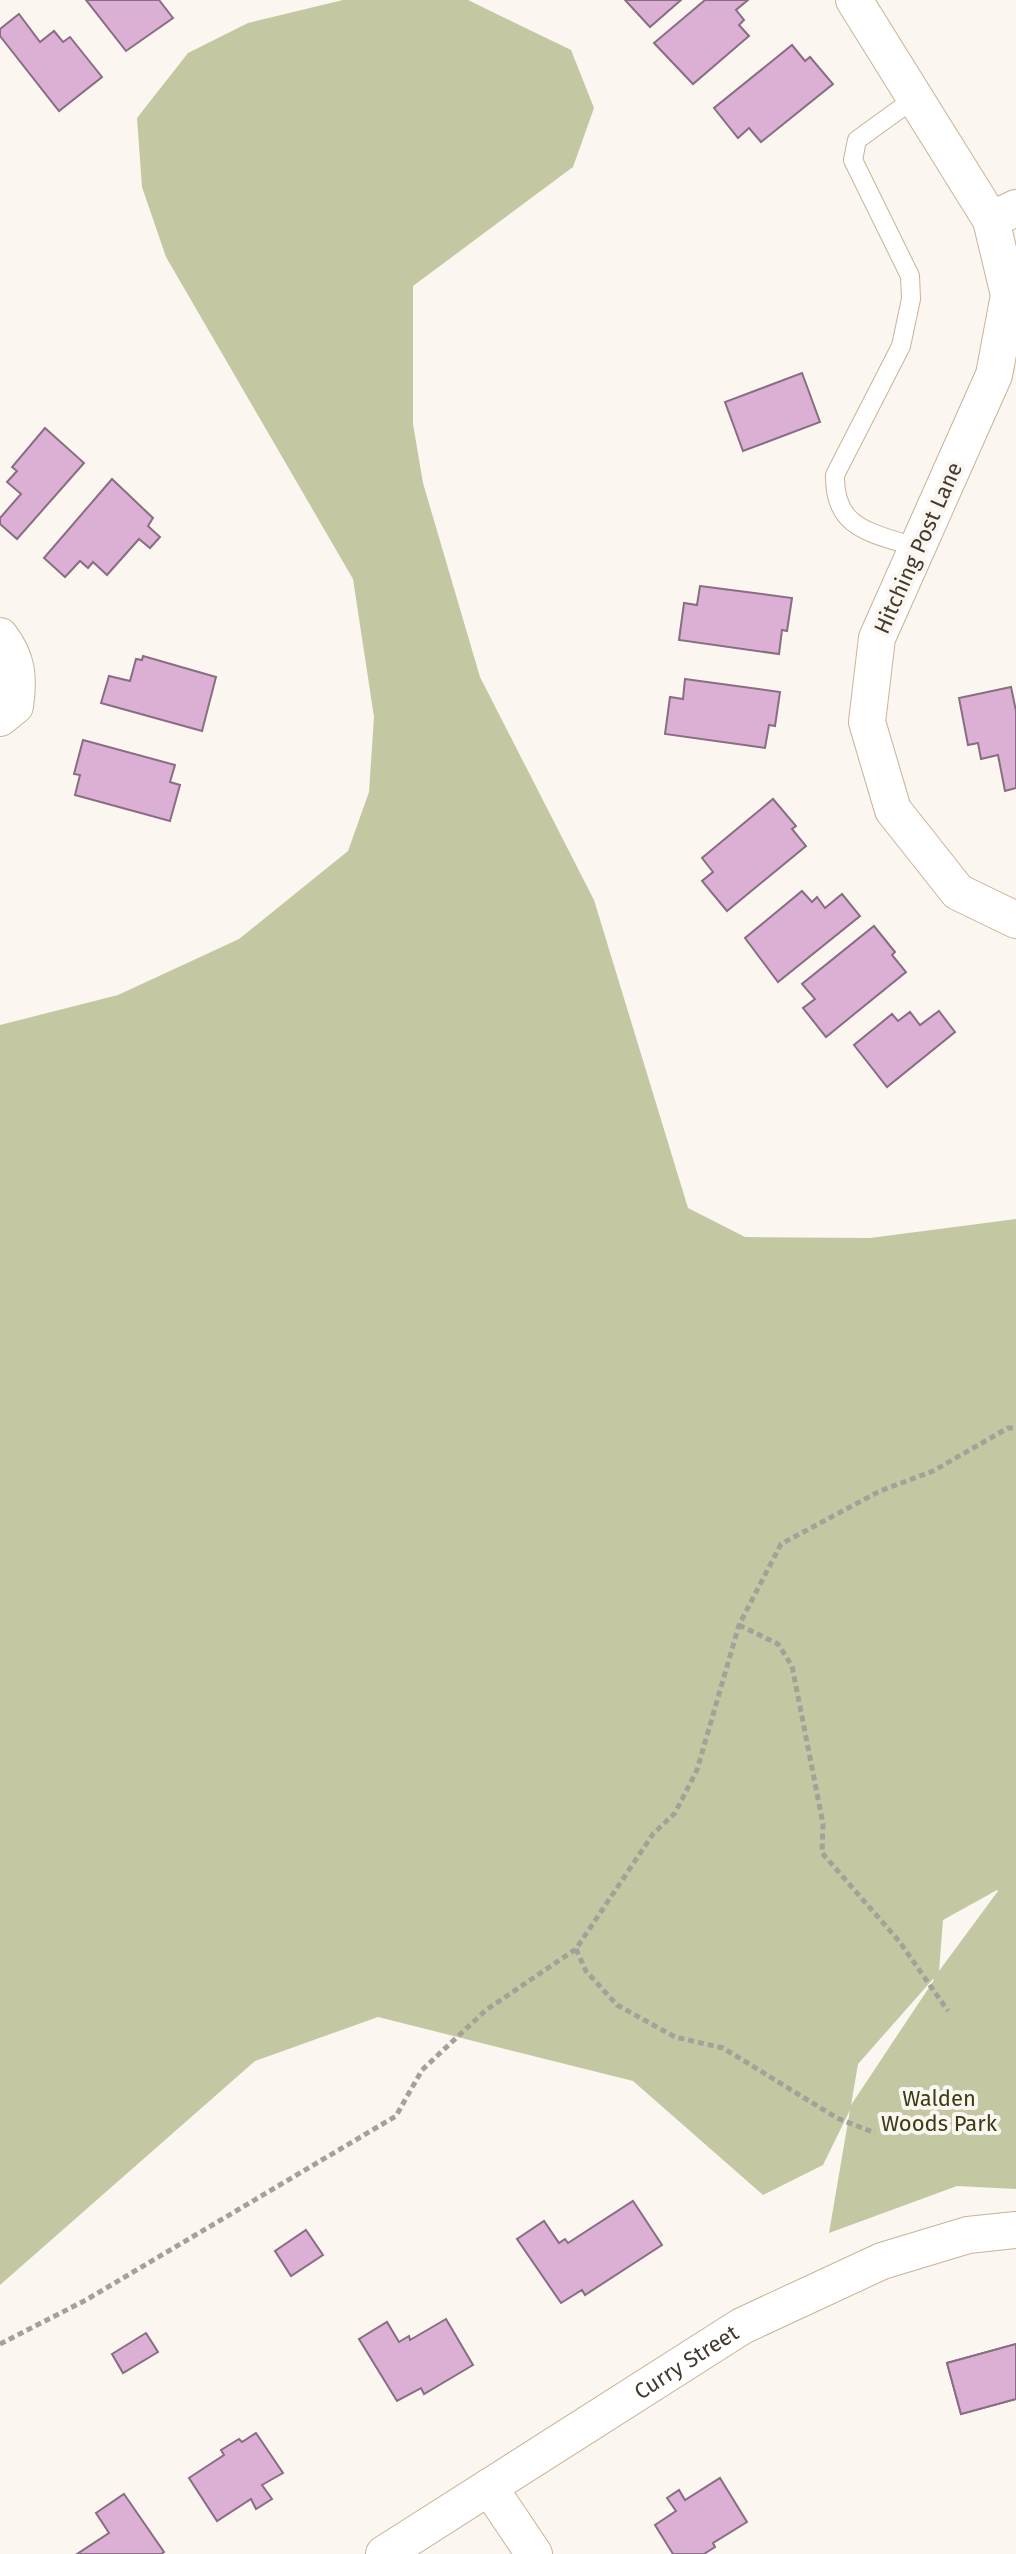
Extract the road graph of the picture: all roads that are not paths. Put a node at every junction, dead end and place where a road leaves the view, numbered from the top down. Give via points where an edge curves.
1 (854, 0) edge
2 (915, 98) junction
3 (1004, 214) edge
4 (917, 548) junction
5 (0, 636) edge
6 (0, 718) edge
7 (1016, 920) edge
8 (1016, 2230) edge
9 (489, 2487) junction
10 (384, 2554) edge
11 (534, 2554) edge

1 - 2 street, Hitching Post Lane
2 - 3 street, Hitching Post Lane
2 - 4 lane via 857,140 853,160 910,276 911,299 901,346 835,475 834,496 845,517 862,529
3 - 4 street, Hitching Post Lane via 1009,295 994,375
4 - 7 street, Hitching Post Lane via 877,638 867,722 893,810 958,892
5 - 6 street via 19,678 15,706
8 - 9 street, Curry Street via 968,2235 882,2261 742,2326
9 - 10 street, Curry Street
9 - 11 street

